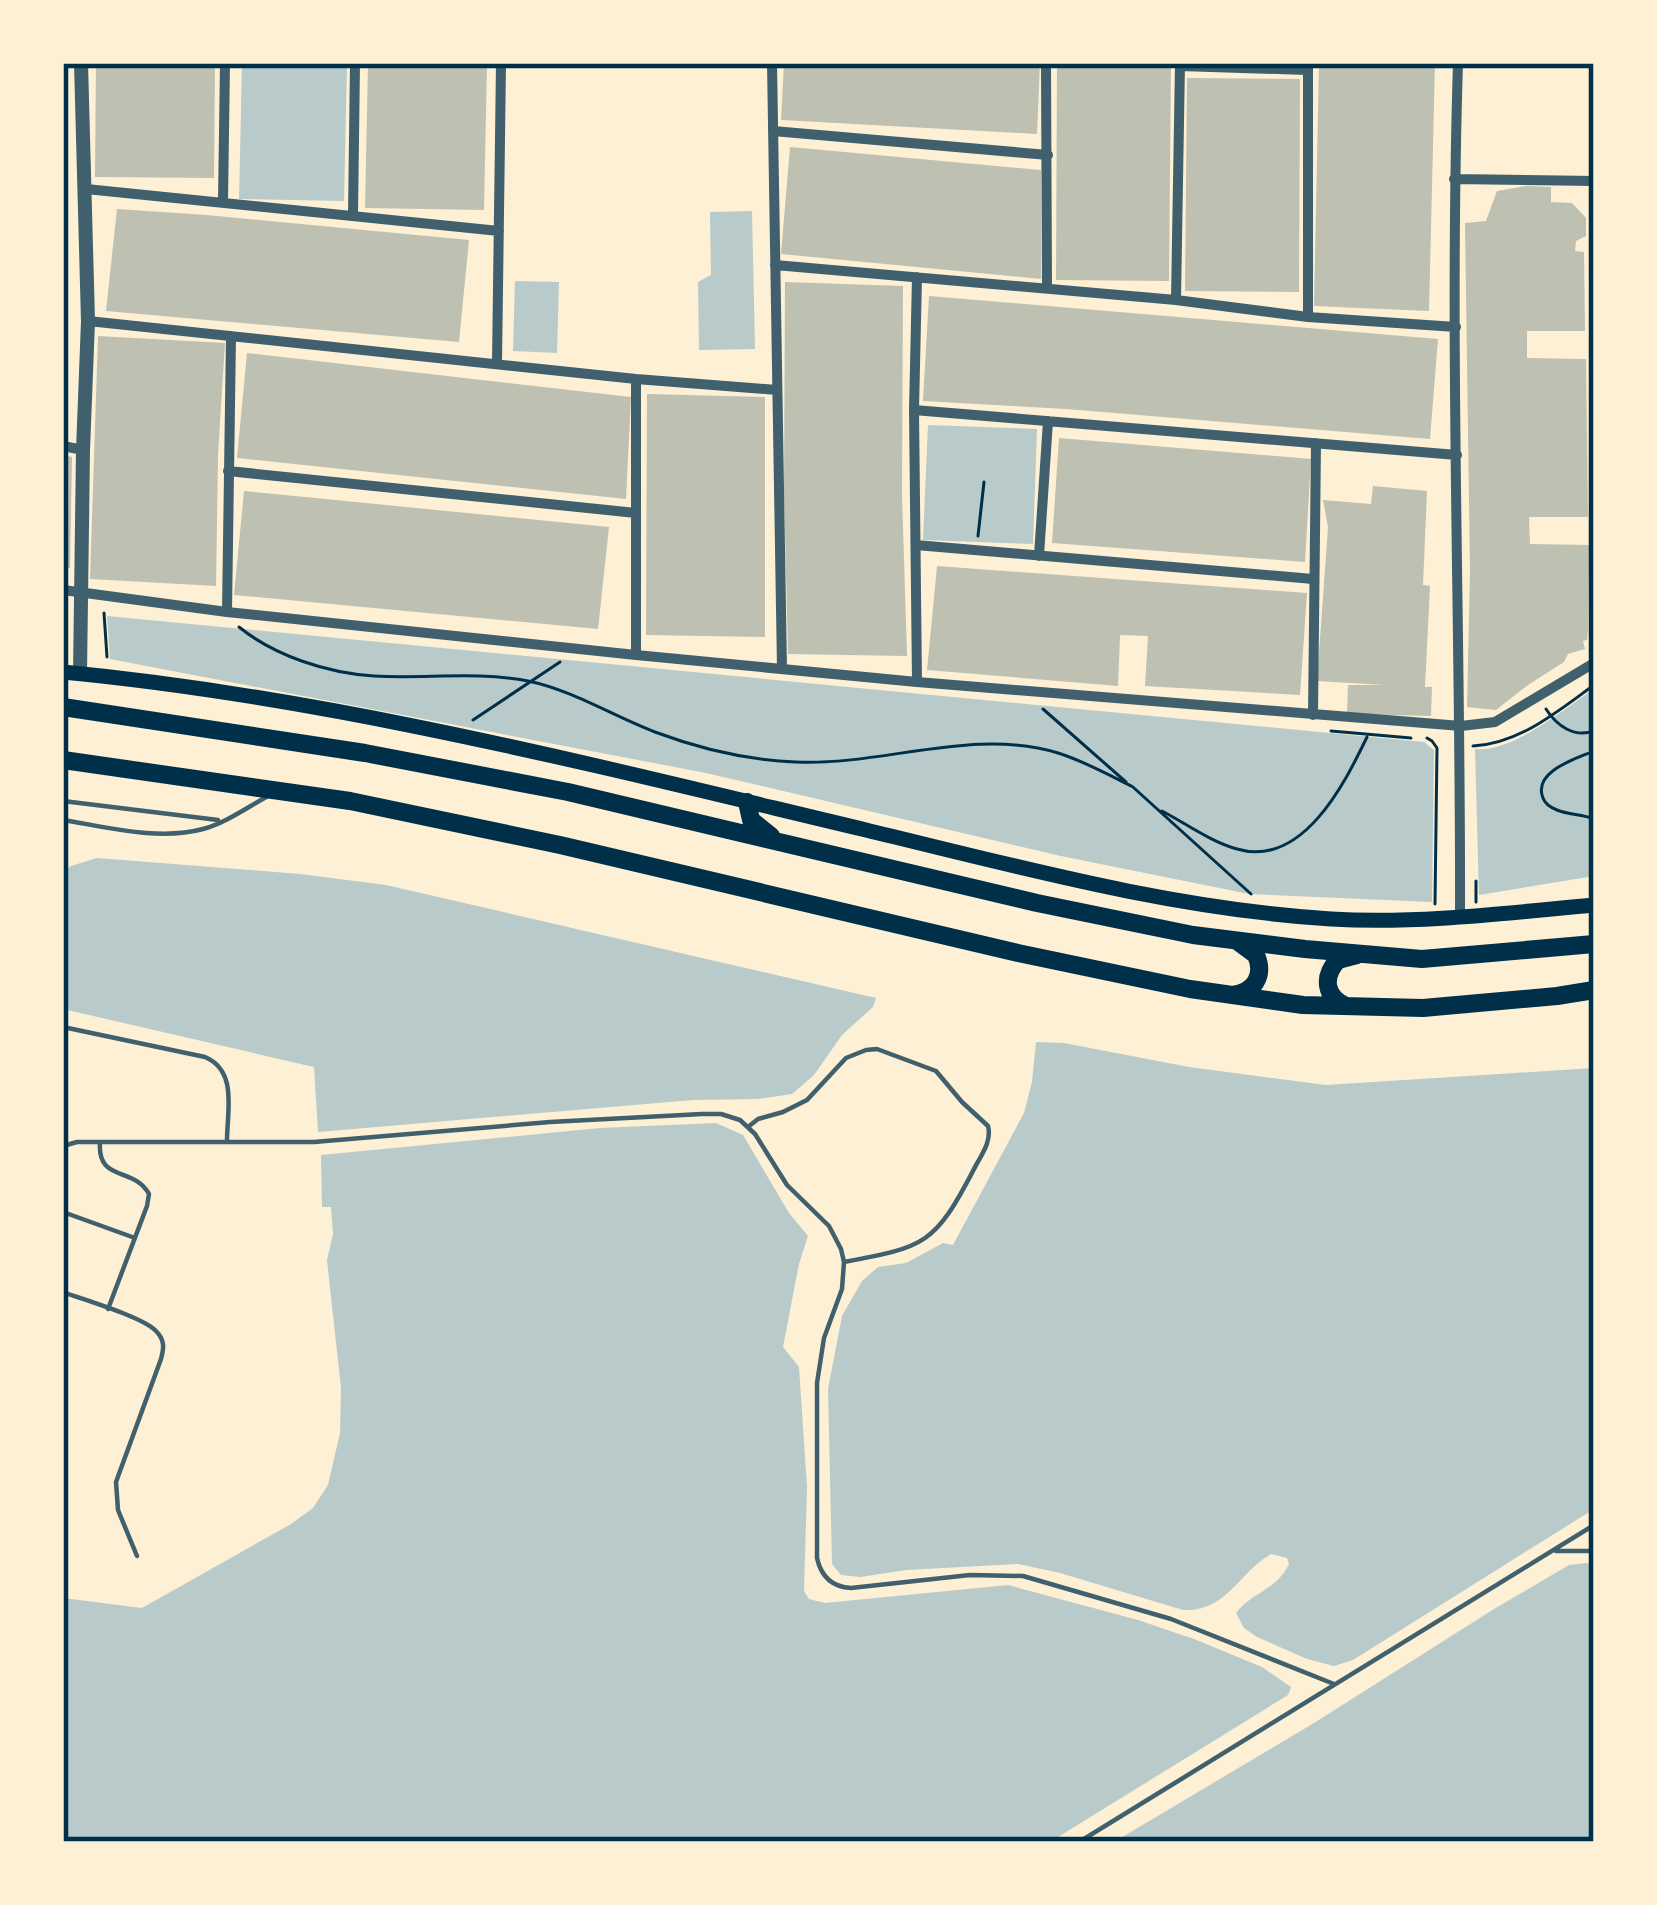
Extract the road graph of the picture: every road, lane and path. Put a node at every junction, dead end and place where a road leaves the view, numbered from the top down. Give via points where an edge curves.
1 (81, 63) edge
2 (225, 63) edge
3 (355, 63) edge
4 (501, 63) edge
5 (772, 63) edge
6 (1046, 63) edge
7 (1458, 63) edge
8 (1180, 64) edge
9 (1307, 66) edge
10 (773, 131) junction
11 (1048, 155) junction
12 (1454, 179) junction
13 (1594, 181) edge
14 (86, 189) junction
15 (223, 201) junction
16 (353, 214) junction
17 (499, 231) junction
18 (775, 265) junction
19 (917, 277) junction
20 (1047, 288) junction
21 (1176, 300) junction
22 (1308, 317) junction
23 (88, 321) junction
24 (1456, 327) junction
25 (231, 336) junction
26 (497, 363) junction
27 (636, 379) junction
28 (777, 390) junction
29 (914, 410) junction
30 (1048, 421) junction
31 (1316, 443) junction
32 (63, 446) edge
33 (83, 450) junction
34 (1457, 455) junction
35 (228, 471) junction
36 (984, 482) dead end
37 (636, 514) junction
38 (916, 545) junction
39 (976, 550) junction
40 (1039, 556) junction
41 (1312, 579) junction
42 (63, 590) edge
43 (81, 602) junction
44 (227, 612) junction
45 (242, 622) dead end
46 (571, 655) dead end
47 (636, 655) junction
48 (1594, 663) edge
49 (107, 666) dead end
50 (782, 669) junction
51 (72, 673) edge
52 (531, 682) junction
53 (917, 682) junction
54 (1594, 685) edge
55 (1538, 698) junction
56 (1033, 700) dead end
57 (63, 707) edge
58 (1313, 715) junction
59 (1550, 716) junction
60 (471, 722) dead end
61 (1460, 726) junction
62 (1594, 730) edge
63 (1325, 731) dead end
64 (1368, 736) junction
65 (1473, 746) dead end
66 (1594, 752) edge
67 (63, 760) edge
68 (1133, 788) junction
69 (278, 791) junction
70 (63, 801) edge
71 (747, 802) junction
72 (1156, 808) junction
73 (1594, 819) edge
74 (223, 820) junction
75 (63, 823) edge
76 (779, 842) junction
77 (1257, 900) dead end
78 (1435, 905) dead end
79 (1594, 905) edge
80 (1460, 918) junction
81 (1237, 941) junction
82 (1594, 944) edge
83 (1367, 954) junction
84 (1594, 990) edge
85 (1228, 994) junction
86 (1346, 1006) junction
87 (63, 1027) edge
88 (748, 1126) junction
89 (100, 1142) junction
90 (227, 1142) junction
91 (63, 1146) edge
92 (63, 1211) edge
93 (135, 1238) junction
94 (844, 1262) junction
95 (63, 1292) edge
96 (108, 1309) junction
97 (1594, 1525) edge
98 (1550, 1551) junction
99 (1594, 1551) edge
100 (137, 1556) dead end
101 (1334, 1684) junction
102 (1079, 1842) edge

1 - 14 street
2 - 15 street
3 - 16 street
4 - 17 street
5 - 10 street
6 - 11 street
7 - 12 street
8 - 9 street
8 - 21 street
9 - 22 street
10 - 11 street
10 - 18 street
11 - 20 street
12 - 13 street
12 - 24 street
14 - 15 street
14 - 23 street
15 - 16 street
16 - 17 street
17 - 26 street
18 - 19 street
18 - 28 street
19 - 20 street
19 - 29 street
20 - 21 street
21 - 22 street
22 - 24 street
23 - 25 street
23 - 33 street
24 - 34 street
25 - 26 street
25 - 35 street
26 - 27 street
27 - 28 street
27 - 37 street
28 - 50 street
29 - 30 street
29 - 38 street
30 - 31 street
30 - 40 street
31 - 34 street
31 - 41 street
32 - 33 street
33 - 43 street
34 - 61 street
35 - 37 street
35 - 44 street
36 - 39 path
37 - 47 street
38 - 39 street
38 - 53 street
39 - 40 street
40 - 41 street
41 - 58 street
42 - 43 street
43 - 44 street
43 - 49 path via 104,611
43 - 51 street
44 - 47 street
45 - 52 path via 232,622 275,650 335,669
46 - 52 path
47 - 50 street
48 - 55 street
50 - 53 street
51 - 71 main road via 467,735
52 - 60 path
52 - 68 path via 724,754 798,763 1017,745 1058,753
53 - 58 street
54 - 59 path
55 - 59 path
55 - 61 street via 1495,722
56 - 68 path
57 - 76 highway via 410,762
58 - 61 street
59 - 62 path via 1564,729
59 - 65 path
61 - 80 street
63 - 64 path
64 - 72 path via 1320,816 1270,853 1236,849
64 - 78 path via 1426,738 1437,748
66 - 73 path via 1562,763 1542,787 1552,809
67 - 69 highway
68 - 72 path
69 - 74 lane
69 - 85 highway via 560,845
70 - 74 lane
71 - 76 highway via 751,820
71 - 80 main road via 1162,900 1332,919
72 - 77 path
74 - 75 lane via 178,833
76 - 81 highway
79 - 80 main road
81 - 83 highway
81 - 85 highway via 1260,971 1246,992
82 - 83 highway via 1421,958
83 - 86 highway via 1338,960 1328,975 1329,992
84 - 86 highway via 1423,1008
85 - 86 highway
87 - 90 lane via 217,1062 227,1077
88 - 90 lane via 702,1114
88 - 94 lane via 787,1185 829,1226
88 - 94 lane via 807,1100 847,1058 877,1049 936,1071 988,1126 989,1140 937,1229 904,1250
89 - 90 lane
89 - 91 lane
89 - 93 lane via 103,1164 147,1189
92 - 93 lane
93 - 96 lane
94 - 101 lane via 817,1383 817,1558 830,1581 851,1588 1023,1576 1171,1619
95 - 96 lane
96 - 100 lane via 152,1328 164,1345 116,1482
97 - 98 lane
98 - 99 lane
98 - 101 lane
101 - 102 lane

